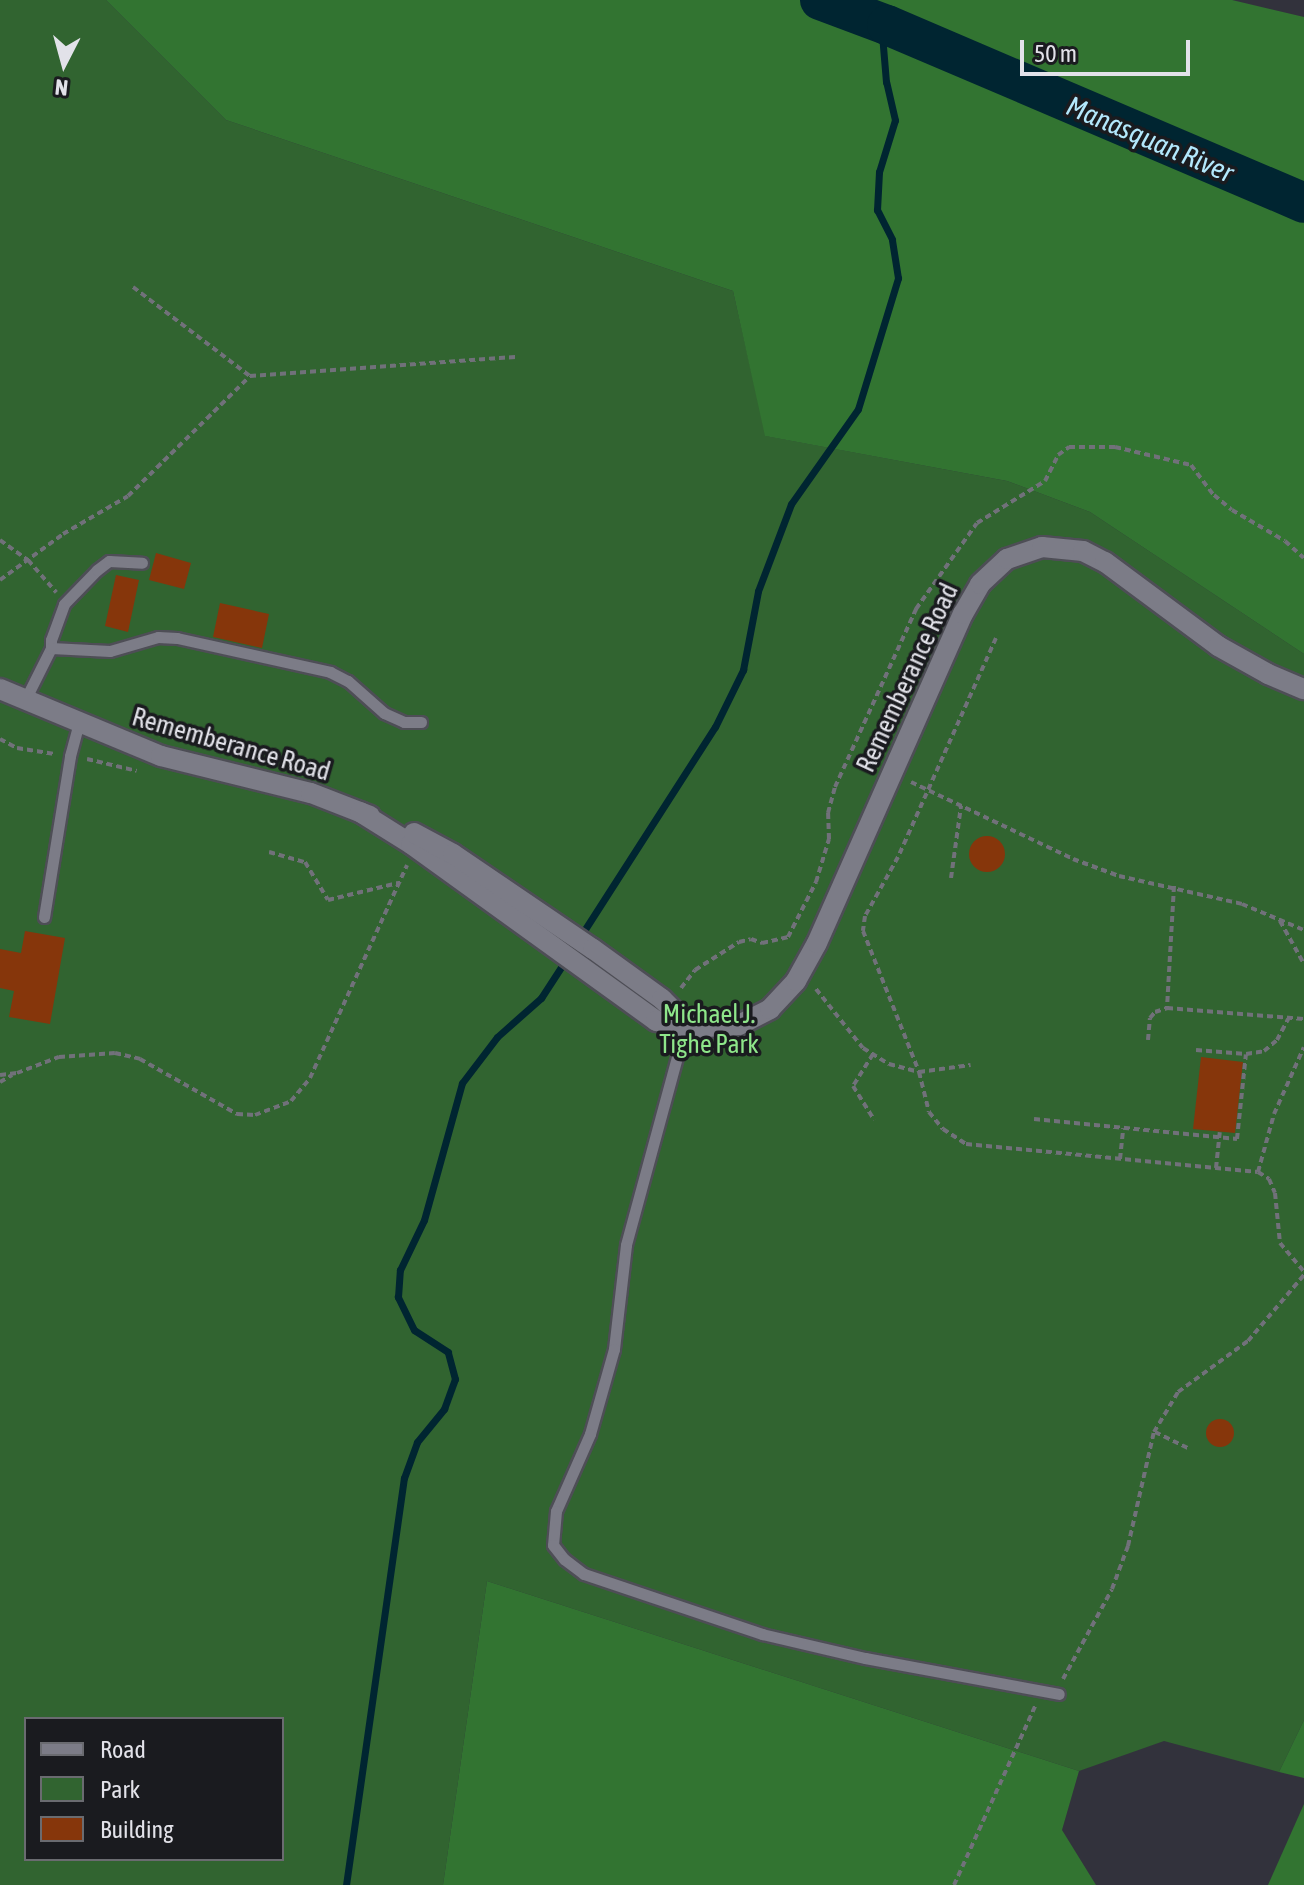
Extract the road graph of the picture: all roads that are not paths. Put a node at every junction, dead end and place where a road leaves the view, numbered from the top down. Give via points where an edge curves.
1 (142, 563) dead end
2 (51, 648) junction
3 (0, 689) edge
4 (1304, 689) edge
5 (25, 700) junction
6 (421, 722) dead end
7 (79, 723) junction
8 (360, 812) junction
9 (44, 917) dead end
10 (691, 1028) junction
11 (1059, 1694) road end

1 - 2 lane via 109,561 64,604
2 - 5 lane
2 - 6 lane via 110,651 158,637 177,638 330,672 384,713 404,722
3 - 5 street, Rememberance Road
4 - 10 street, Rememberance Road via 1218,646 1105,562 1063,546 1026,550 994,568 980,584 802,971 784,997 739,1025
5 - 7 street, Rememberance Road
7 - 8 street, Rememberance Road via 161,756 311,793
7 - 9 lane
8 - 10 street, Rememberance Road via 453,854 662,999
8 - 10 street, Rememberance Road via 405,855 656,1021
10 - 11 lane via 677,1057 626,1245 614,1349 590,1434 556,1511 553,1545 584,1574 762,1634

